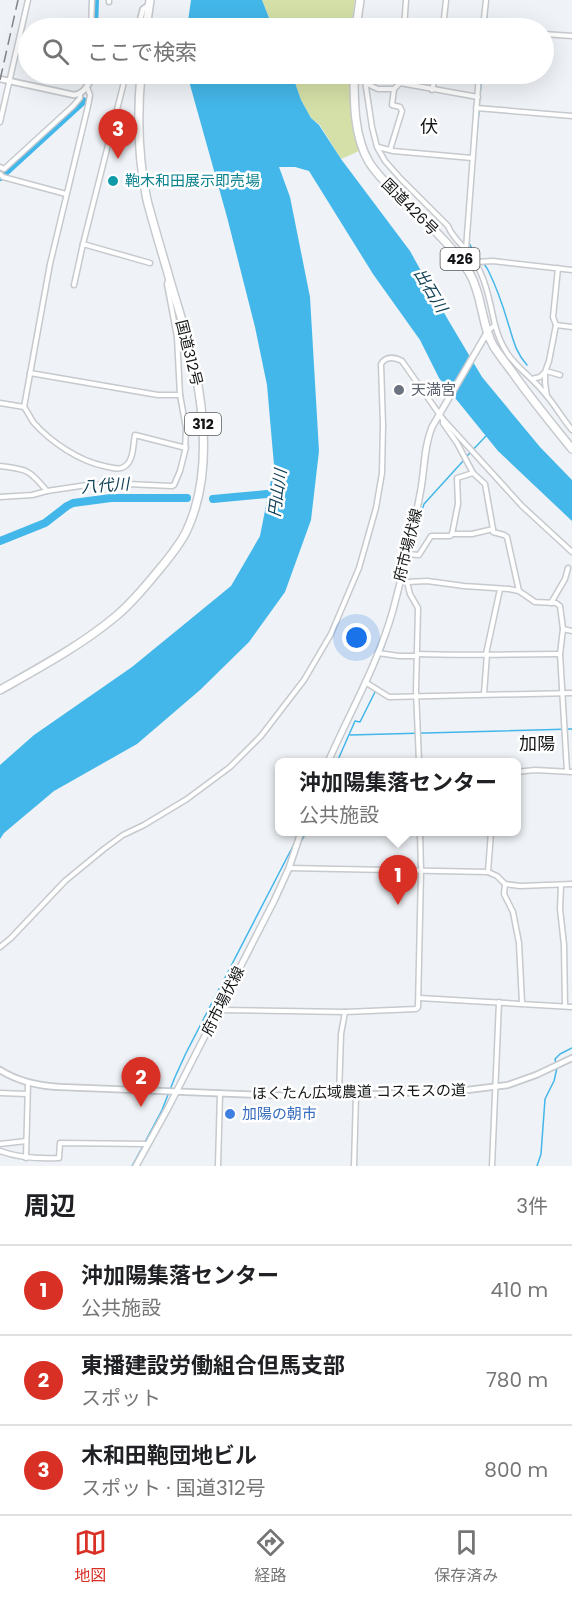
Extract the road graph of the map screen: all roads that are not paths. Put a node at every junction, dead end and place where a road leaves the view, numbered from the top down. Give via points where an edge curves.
1 (28, 0) edge
2 (92, 0) edge
3 (360, 0) edge
4 (406, 0) edge
5 (446, 0) edge
6 (486, 0) edge
7 (149, 2) edge
8 (24, 18) edge
9 (91, 18) edge
10 (141, 18) edge
11 (147, 18) edge
12 (357, 18) edge
13 (405, 18) edge
14 (444, 18) edge
15 (484, 18) edge
16 (554, 35) edge
17 (572, 36) edge
18 (18, 43) edge
19 (0, 79) edge
20 (9, 81) junction
21 (18, 83) edge
22 (23, 84) edge
23 (88, 84) edge
24 (123, 84) edge
25 (140, 84) edge
26 (354, 84) edge
27 (367, 84) joint
28 (399, 84) edge
29 (405, 84) edge
30 (434, 84) edge
31 (479, 84) edge
32 (87, 87) junction
33 (394, 89) junction
34 (432, 90) junction
35 (80, 94) junction
36 (478, 97) junction
37 (476, 108) junction
38 (572, 116) edge
39 (0, 122) edge
40 (377, 147) junction
41 (390, 150) junction
42 (472, 158) junction
43 (2, 168) edge
44 (1, 175) edge
45 (66, 194) junction
46 (83, 244) junction
47 (466, 250) junction
48 (150, 262) dead end
49 (476, 262) junction
50 (558, 268) junction
51 (572, 270) edge
52 (169, 279) junction
53 (74, 285) dead end
54 (495, 325) junction
55 (556, 325) junction
56 (572, 327) edge
57 (488, 330) junction
58 (546, 372) junction
59 (30, 374) junction
60 (560, 375) dead end
61 (532, 379) junction
62 (180, 395) junction
63 (547, 396) junction
64 (0, 403) edge
65 (24, 407) junction
66 (442, 413) junction
67 (565, 420) junction
68 (572, 420) edge
69 (572, 430) edge
70 (186, 448) junction
71 (572, 449) edge
72 (0, 466) edge
73 (473, 472) junction
74 (47, 491) junction
75 (0, 497) edge
76 (492, 529) junction
77 (452, 534) junction
78 (572, 552) edge
79 (406, 554) junction
80 (568, 568) dead end
81 (400, 581) junction
82 (407, 582) junction
83 (500, 589) junction
84 (519, 591) junction
85 (551, 603) junction
86 (563, 629) junction
87 (572, 631) edge
88 (378, 653) junction
89 (486, 654) junction
90 (560, 654) junction
91 (417, 655) junction
92 (365, 682) junction
93 (0, 690) edge
94 (562, 693) junction
95 (572, 693) edge
96 (484, 694) junction
97 (417, 697) junction
98 (330, 758) edge
99 (418, 758) edge
100 (521, 771) edge
101 (569, 772) edge
102 (299, 836) edge
103 (420, 836) edge
104 (491, 836) edge
105 (289, 868) junction
106 (421, 871) junction
107 (488, 872) junction
108 (505, 884) junction
109 (572, 884) edge
110 (561, 885) junction
111 (0, 947) edge
112 (419, 998) junction
113 (499, 1002) junction
114 (522, 1003) junction
115 (565, 1006) junction
116 (572, 1007) edge
117 (218, 1010) junction
118 (345, 1012) junction
119 (572, 1058) edge
120 (0, 1070) edge
121 (28, 1083) junction
122 (494, 1088) junction
123 (176, 1092) junction
124 (0, 1093) edge
125 (220, 1093) junction
126 (27, 1094) junction
127 (339, 1095) junction
128 (356, 1095) junction
129 (26, 1141) junction
130 (0, 1144) edge
131 (147, 1144) junction
132 (0, 1151) edge
133 (26, 1158) junction
134 (135, 1166) edge
135 (218, 1166) edge
136 (354, 1166) edge
137 (492, 1166) edge

1 - 8 street
2 - 9 street
3 - 12 highway
4 - 13 street
5 - 14 street
6 - 15 street
7 - 10 street
7 - 11 highway
16 - 17 street
18 - 20 street
19 - 20 street
20 - 21 street
20 - 39 street
22 - 35 street
23 - 32 street
24 - 46 street
25 - 52 highway, 国道312号 / 312 via 141,165
26 - 57 highway, 国道426号 / 426 via 360,140 369,162 471,275
27 - 33 street
27 - 40 street
28 - 33 street
29 - 34 street
30 - 34 street
31 - 36 street
32 - 35 street
32 - 45 street via 88,106
33 - 41 street via 392,105 402,111
34 - 36 street
35 - 43 street via 73,106
36 - 37 street
37 - 38 street
37 - 42 street
40 - 41 street
40 - 47 street via 385,161
41 - 42 street
42 - 47 street
43 - 44 street
44 - 45 street
45 - 59 street
46 - 48 street
46 - 53 street
47 - 49 street
49 - 50 street
49 - 54 street
50 - 51 street
50 - 55 street via 553,317
52 - 62 street
52 - 93 highway, 国道312号 / 312 via 197,379 202,418 200,481 186,532 155,575 117,616 66,652
54 - 57 street
54 - 61 street via 504,350
55 - 56 street
55 - 58 street
57 - 66 main road, 府市場伏線
57 - 71 highway, 国道426号 / 426 via 494,347
58 - 60 street
58 - 61 street
58 - 63 street
59 - 62 street via 158,395
59 - 65 street
61 - 63 street
62 - 70 street
63 - 67 street
64 - 65 street
65 - 70 street via 52,439 93,464 117,470 125,466 135,435
66 - 73 street via 443,423
66 - 78 street via 522,506
66 - 79 main road, 府市場伏線 via 432,427 426,447
66 - 111 street via 402,361 392,357 383,361 382,474 376,508 366,546 331,634 304,680 261,736 230,767 187,799 104,849 65,881
67 - 68 street
67 - 69 street
70 - 74 street via 172,486 87,485
72 - 74 street via 23,468
73 - 76 street via 485,484
73 - 77 street via 457,478 458,504
74 - 75 street
76 - 77 street
76 - 84 street via 507,537
77 - 79 street via 431,537 419,555
79 - 81 main road, 府市場伏線
80 - 85 street
81 - 82 street
81 - 88 main road, 府市場伏線
82 - 83 street
82 - 91 street via 418,608
83 - 84 street
83 - 89 street
84 - 85 street via 535,602
85 - 86 street via 560,606
86 - 87 street
86 - 90 street
88 - 91 street
88 - 92 main road, 府市場伏線
89 - 90 street
89 - 91 street
89 - 96 street
90 - 94 street
91 - 97 street
92 - 97 street via 389,697
92 - 98 main road, 府市場伏線
94 - 95 street
94 - 96 street
94 - 101 street
96 - 97 street
97 - 99 street
100 - 101 street
102 - 105 main road, 府市場伏線
103 - 106 street
104 - 107 street
105 - 106 street
105 - 117 main road, 府市場伏線
106 - 107 street
106 - 112 street
107 - 108 street
108 - 110 street
108 - 114 street via 504,894 513,912 519,943
109 - 110 street
110 - 115 street
112 - 113 street
112 - 118 street via 416,1009
113 - 114 street
113 - 122 street
114 - 115 street
115 - 116 street
117 - 118 street
117 - 123 main road, 府市場伏線
118 - 127 street via 340,1034
119 - 122 street, ほくたん広域農道 コスモスの道 via 536,1076
120 - 121 street, ほくたん広域農道 コスモスの道
121 - 123 street, ほくたん広域農道 コスモスの道
121 - 126 street
122 - 128 street, ほくたん広域農道 コスモスの道
122 - 137 street
123 - 125 street, ほくたん広域農道 コスモスの道
123 - 131 main road, 府市場伏線
124 - 126 street
125 - 127 street, ほくたん広域農道 コスモスの道
125 - 135 street
126 - 129 street
127 - 128 street, ほくたん広域農道 コスモスの道
128 - 136 street
129 - 130 street
129 - 133 street
131 - 133 street via 60,1143 59,1158
131 - 134 main road, 府市場伏線
132 - 133 street

